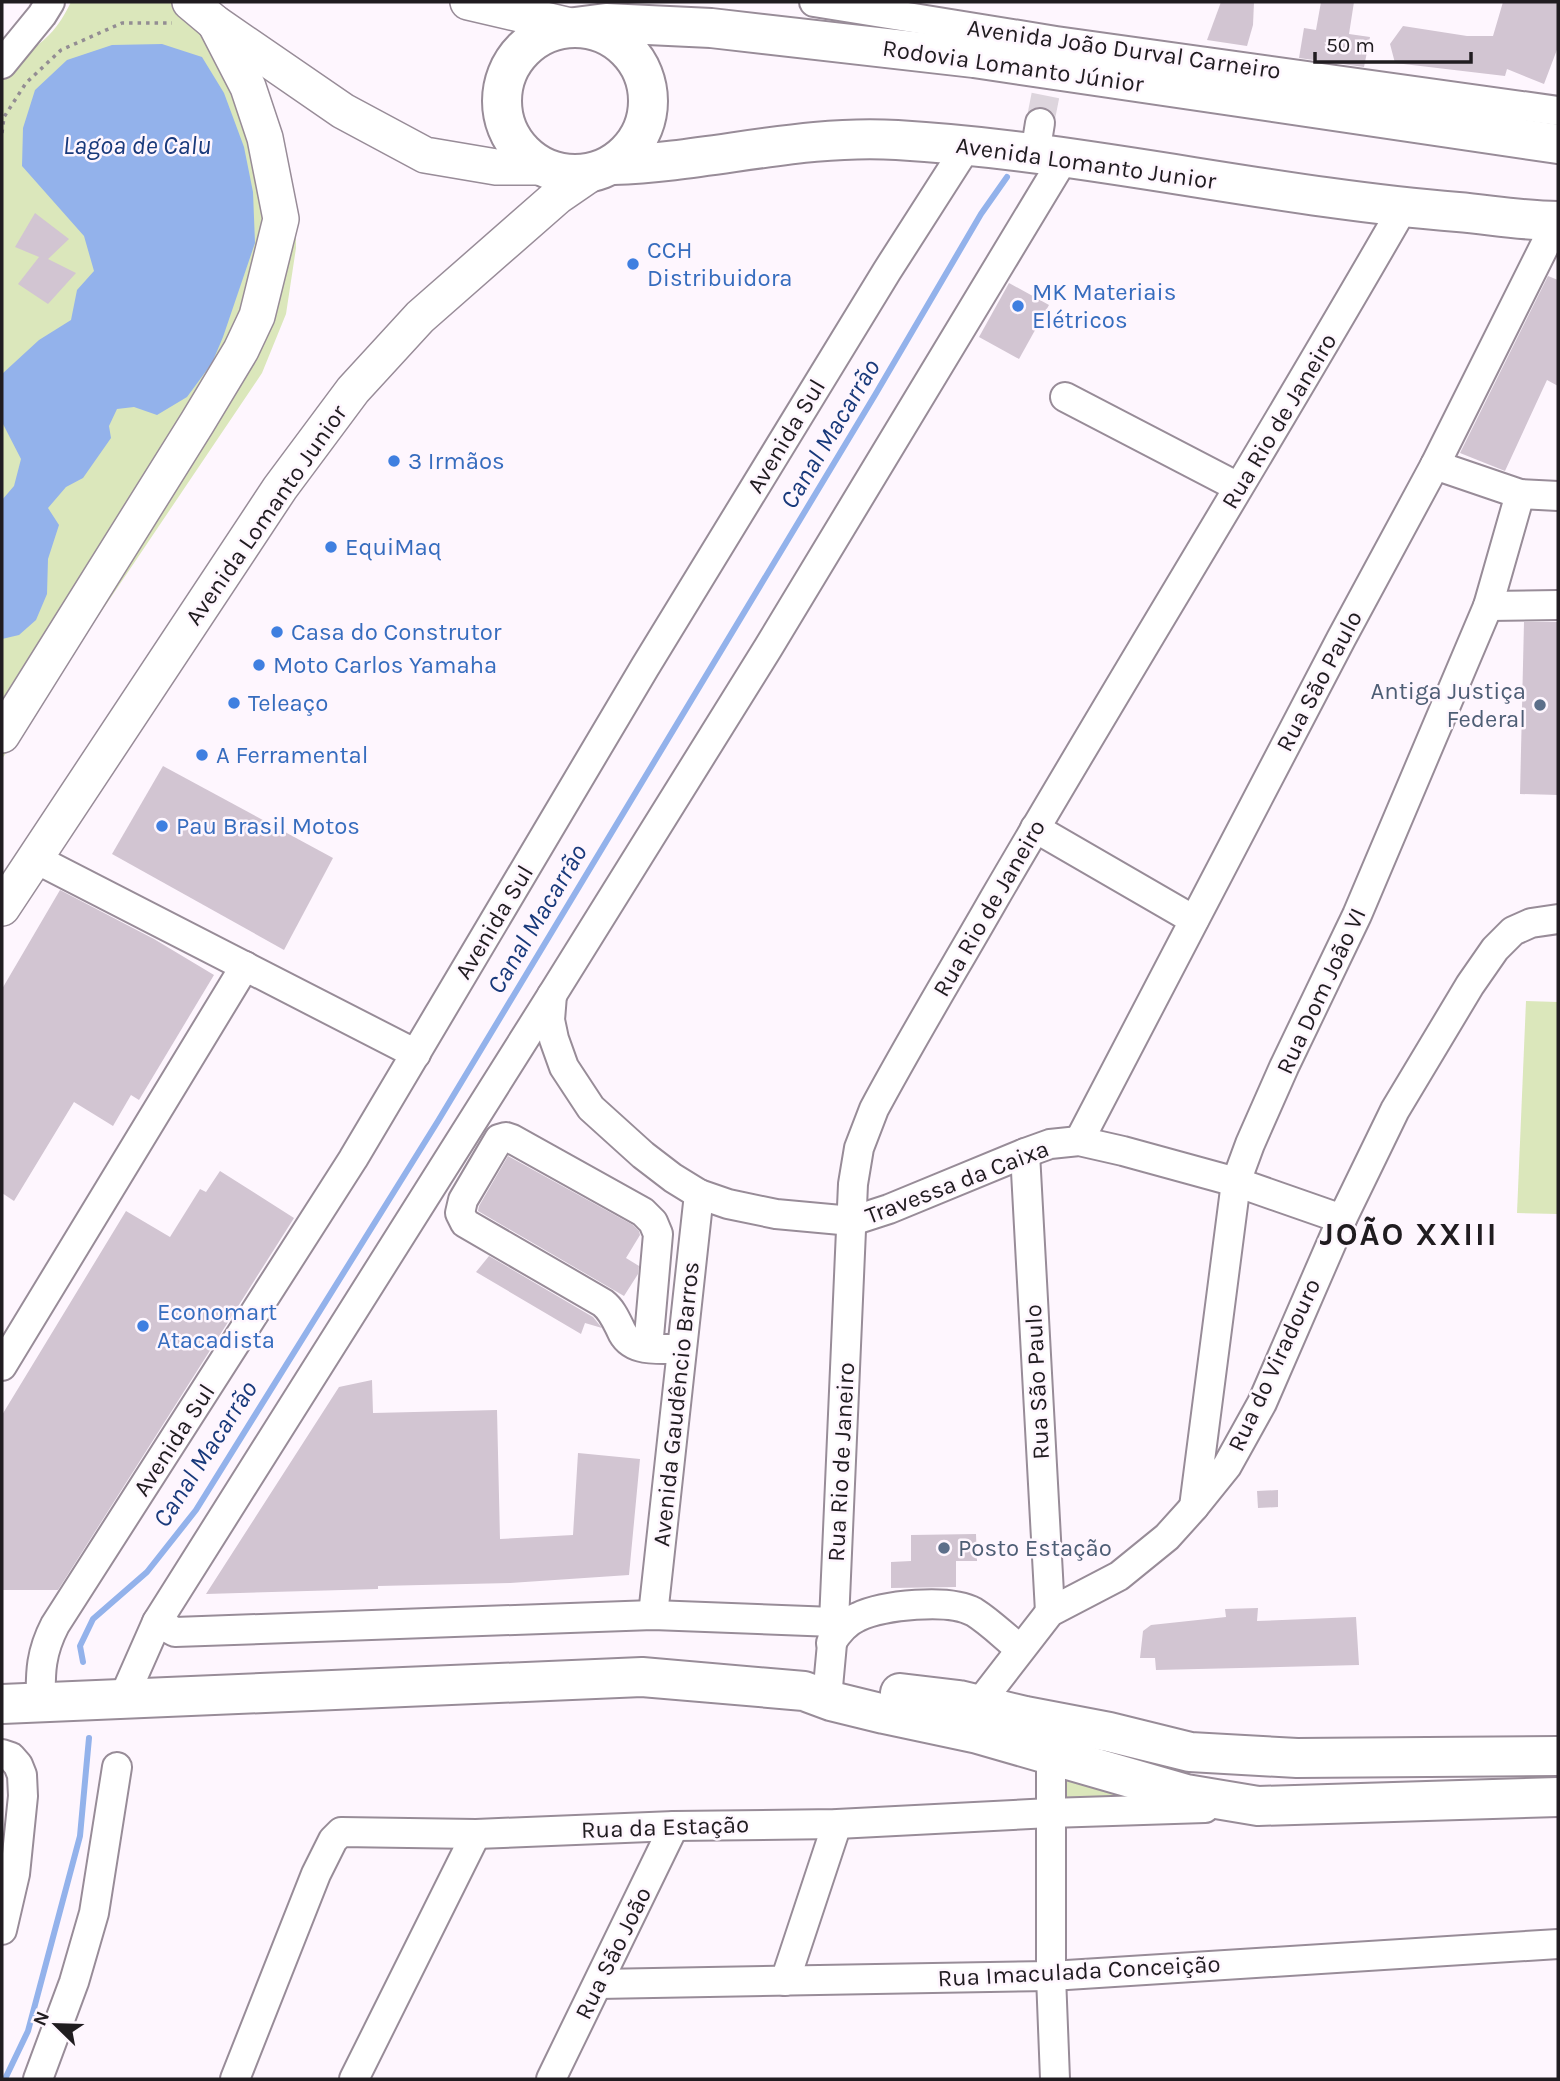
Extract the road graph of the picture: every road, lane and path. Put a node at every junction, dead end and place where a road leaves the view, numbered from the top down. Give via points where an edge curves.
1 (50, 2) edge
2 (468, 2) edge
3 (821, 2) edge
4 (193, 16) edge
5 (575, 27) junction
6 (2, 64) edge
7 (1558, 111) edge
8 (2, 133) edge
9 (1558, 144) edge
10 (1046, 145) junction
11 (967, 146) junction
12 (541, 167) junction
13 (601, 169) junction
14 (1403, 208) junction
15 (1557, 221) edge
16 (1065, 397) dead end
17 (1435, 465) junction
18 (1238, 487) junction
19 (1520, 494) junction
20 (1558, 496) edge
21 (1558, 604) edge
22 (1488, 606) junction
23 (2, 735) edge
24 (1035, 828) junction
25 (34, 858) junction
26 (2, 908) edge
27 (1558, 919) edge
28 (1194, 920) junction
29 (245, 966) junction
30 (551, 995) junction
31 (416, 1054) junction
32 (1079, 1141) junction
33 (1025, 1153) junction
34 (1236, 1182) junction
35 (699, 1194) junction
36 (1342, 1219) junction
37 (852, 1221) junction
38 (648, 1348) junction
39 (681, 1349) junction
40 (2, 1366) edge
41 (1194, 1507) junction
42 (1050, 1612) junction
43 (653, 1615) junction
44 (157, 1622) junction
45 (833, 1633) junction
46 (1020, 1649) junction
47 (816, 1689) junction
48 (52, 1700) edge
49 (978, 1704) junction
50 (2, 1754) edge
51 (1051, 1754) junction
52 (1558, 1756) edge
53 (117, 1767) dead end
54 (1558, 1797) edge
55 (1258, 1806) junction
56 (1050, 1813) junction
57 (837, 1824) junction
58 (674, 1826) junction
59 (476, 1834) junction
60 (2, 1930) edge
61 (1558, 1944) edge
62 (1051, 1976) junction
63 (785, 1981) junction
64 (598, 1984) junction
65 (38, 2079) edge
66 (235, 2079) edge
67 (354, 2079) edge
68 (551, 2079) edge
69 (1055, 2079) edge

1 - 6 street
2 - 5 main road, Rodovia Lomanto Júnior
3 - 7 street, Avenida João Durval Carneiro via 1054,51
4 - 8 path via 122,23 61,50 26,83 4,117
4 - 12 main road via 343,111 425,155 496,166
4 - 23 main road via 248,87 265,138 281,219 257,316 241,350
5 - 9 highway, Rodovia Lomanto Júnior via 606,23 711,28 974,58
5 - 12 highway via 552,31 531,42 515,59 505,80 502,105 507,130 521,151
5 - 13 highway via 598,30 618,41 635,57 646,78 645,126 632,148
10 - 11 highway, Avenida Lomanto Junior
10 - 14 highway, Avenida Lomanto Junior
10 - 30 street via 761,659
11 - 13 highway, Avenida Lomanto Junior via 827,141
11 - 31 street, Avenida Sul via 652,655
12 - 13 highway via 564,174
13 - 25 main road, Avenida Lomanto Junior via 558,197 421,317 353,390 280,488
14 - 15 highway, Avenida Lomanto Junior
14 - 18 street, Rua Rio de Janeiro
15 - 17 street, Rua São Paulo
16 - 18 street
17 - 19 street
17 - 28 street, Rua São Paulo
18 - 24 street, Rua Rio de Janeiro
19 - 20 street
19 - 22 street, Rua Dom João VI
21 - 22 street
22 - 34 street, Rua Dom João VI via 1357,915 1284,1067
24 - 28 street
24 - 37 street, Rua Rio de Janeiro via 873,1109 859,1148
25 - 26 main road, Avenida Lomanto Junior
25 - 29 street
27 - 36 street, Rua do Viradouro via 1513,931 1494,949 1395,1110
28 - 32 street, Rua São Paulo
29 - 31 street
29 - 40 street
30 - 35 street, Travessa da Caixa via 550,1020 564,1067 591,1108 643,1155
30 - 44 street
31 - 48 street, Avenida Sul via 55,1625 40,1672
32 - 33 street, Travessa da Caixa
32 - 34 street, Travessa da Caixa
33 - 37 street, Travessa da Caixa
33 - 42 street, Rua São Paulo
34 - 36 street, Travessa da Caixa
34 - 41 street, Rua Dom João VI
35 - 37 street, Travessa da Caixa via 776,1214
35 - 39 street, Avenida Gaudêncio Barros
36 - 41 street, Rua do Viradouro via 1262,1403 1227,1465
37 - 45 street, Rua Rio de Janeiro
38 - 38 street via 658,1234 653,1222 643,1212 512,1139 499,1139 463,1200 460,1213 464,1223 603,1303 627,1340
38 - 39 street
39 - 43 street, Avenida Gaudêncio Barros
41 - 42 street, Rua do Viradouro via 1167,1537 1119,1576
42 - 46 street, Rua do Viradouro
43 - 44 street via 175,1632
43 - 45 street
44 - 48 street
45 - 46 street via 858,1617 908,1606 949,1605 972,1611
45 - 47 street, Rua Rio de Janeiro
46 - 49 street, Rua do Viradouro
47 - 48 highway via 642,1677
47 - 49 highway via 885,1691
47 - 51 highway via 831,1701
49 - 52 highway via 1190,1752 1297,1758
50 - 60 street via 18,1765 23,1796 15,1874
51 - 55 highway via 1186,1794
51 - 56 street
53 - 65 street via 94,1913
54 - 55 highway
55 - 56 street, Rua da Estação
56 - 57 street, Rua da Estação
56 - 62 street
57 - 58 street, Rua da Estação
57 - 63 street
58 - 59 street, Rua da Estação
58 - 64 street, Rua São João
59 - 66 street, Rua da Estação via 341,1832 333,1840
59 - 67 street
61 - 62 street, Rua Imaculada Conceição
62 - 63 street, Rua Imaculada Conceição
62 - 69 street
63 - 64 street, Rua Imaculada Conceição
64 - 68 street, Rua São João

